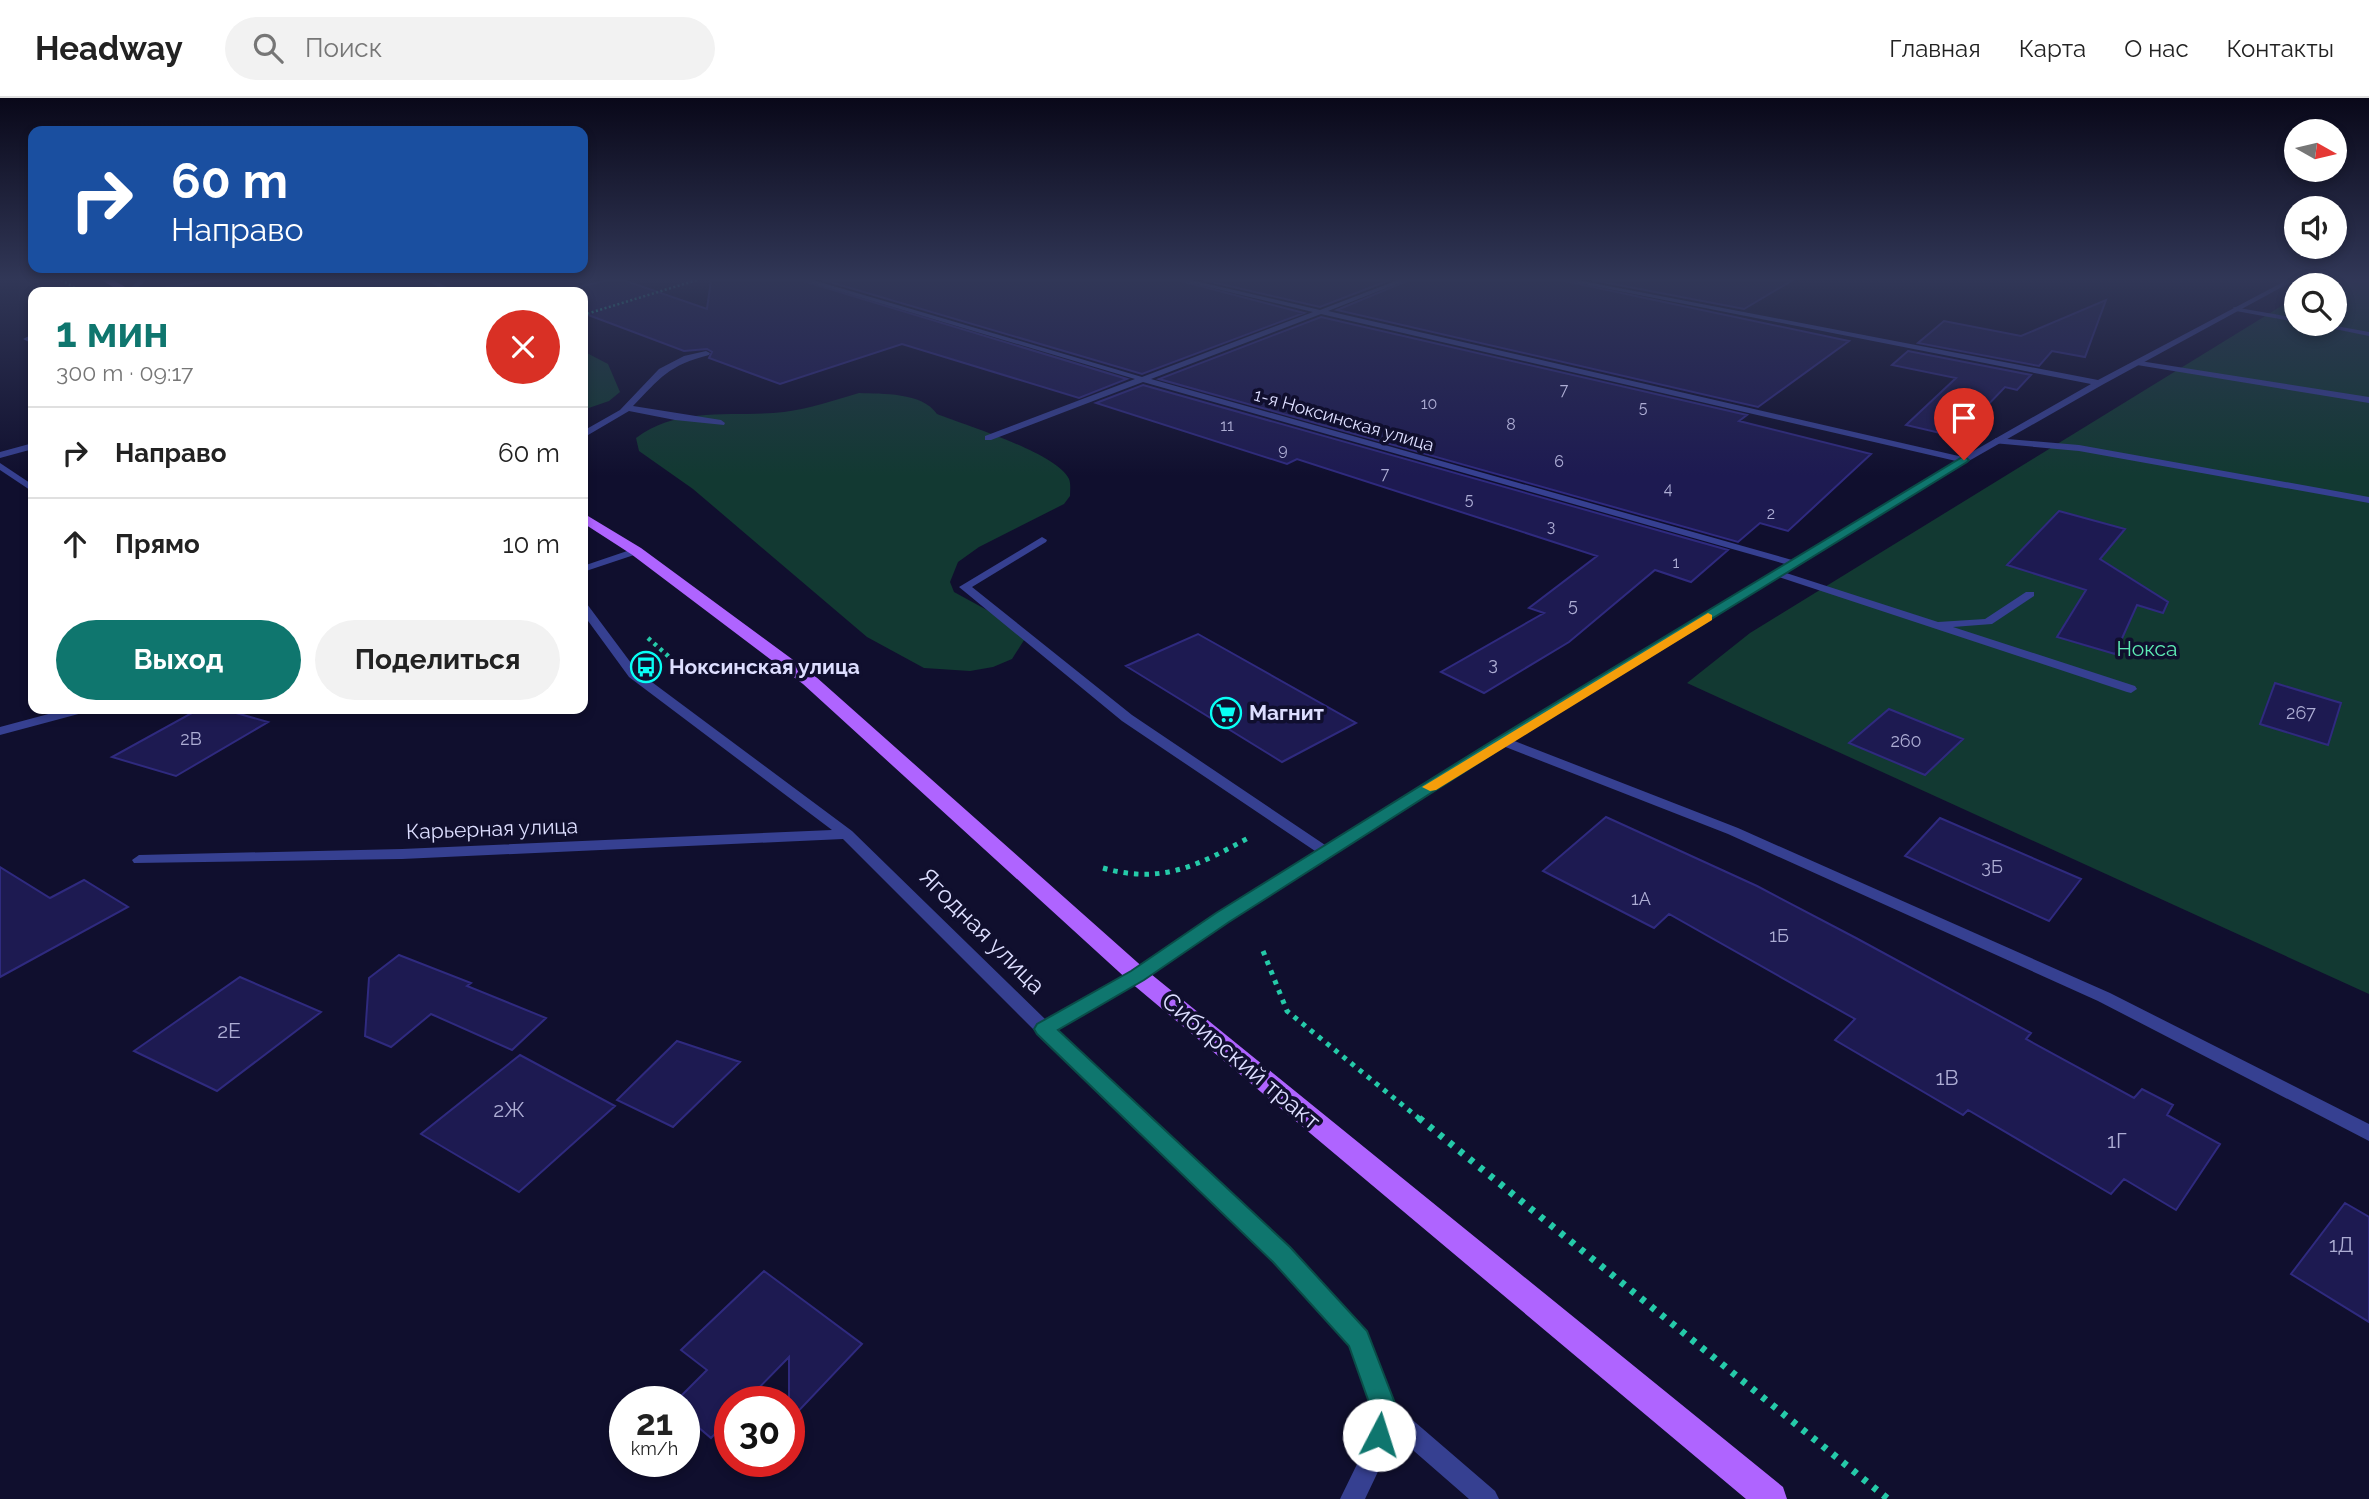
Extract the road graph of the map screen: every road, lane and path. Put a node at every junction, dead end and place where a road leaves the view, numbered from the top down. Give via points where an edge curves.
1 (1028, 345) edge
2 (1232, 345) edge
3 (1467, 345) edge
4 (1904, 345) edge
5 (2171, 345) edge
6 (706, 353) dead end
7 (2140, 363) junction
8 (1142, 379) junction
9 (2099, 383) junction
10 (2369, 400) edge
11 (628, 408) junction
12 (721, 423) dead end
13 (588, 432) edge
14 (988, 438) dead end
15 (1996, 441) junction
16 (28, 447) edge
17 (0, 455) edge
18 (1964, 460) junction
19 (0, 466) edge
20 (28, 486) edge
21 (2369, 500) edge
22 (588, 520) edge
23 (1042, 540) dead end
24 (636, 551) junction
25 (1795, 564) junction
26 (588, 567) edge
27 (1780, 574) junction
28 (2030, 594) dead end
29 (588, 613) edge
30 (1934, 624) junction
31 (2132, 689) dead end
32 (63, 714) edge
33 (0, 731) edge
34 (1502, 741) junction
35 (1279, 821) junction
36 (847, 834) junction
37 (1326, 852) junction
38 (139, 860) dead end
39 (1103, 868) dead end
40 (1263, 951) dead end
41 (1138, 976) junction
42 (1044, 1029) junction
43 (2369, 1133) edge
44 (1385, 1411) junction
45 (1352, 1499) edge
46 (1487, 1499) edge
47 (1771, 1499) edge
48 (1888, 1499) edge

1 - 8 street, 1-я Ноксинская улица
2 - 8 street
3 - 18 street
4 - 9 street
5 - 7 street
6 - 11 street via 662,371
7 - 9 street
7 - 10 street
8 - 14 street
8 - 25 street, 1-я Ноксинская улица
9 - 15 street
11 - 12 street
11 - 13 street
15 - 18 street
15 - 21 street via 2079,448
16 - 17 street
18 - 25 street
19 - 20 street
22 - 24 main road, Сибирский тракт
23 - 35 street via 965,587 1127,718
24 - 26 street
24 - 41 main road, Сибирский тракт via 809,680
25 - 27 street
27 - 30 street
27 - 34 street
28 - 30 street via 1988,622
29 - 36 street, Ягодная улица via 633,674
30 - 31 street
32 - 33 street
34 - 37 street
34 - 43 street via 1732,831 2091,992
35 - 37 street
35 - 39 path via 1200,866 1171,874 1133,876
36 - 38 street, Карьерная улица
36 - 42 street, Ягодная улица
37 - 41 street
40 - 48 path via 1287,1011
41 - 42 street
41 - 47 main road, Сибирский тракт
42 - 44 street, Ягодная улица via 1282,1255 1359,1339
44 - 45 street via 1372,1459
44 - 46 street

